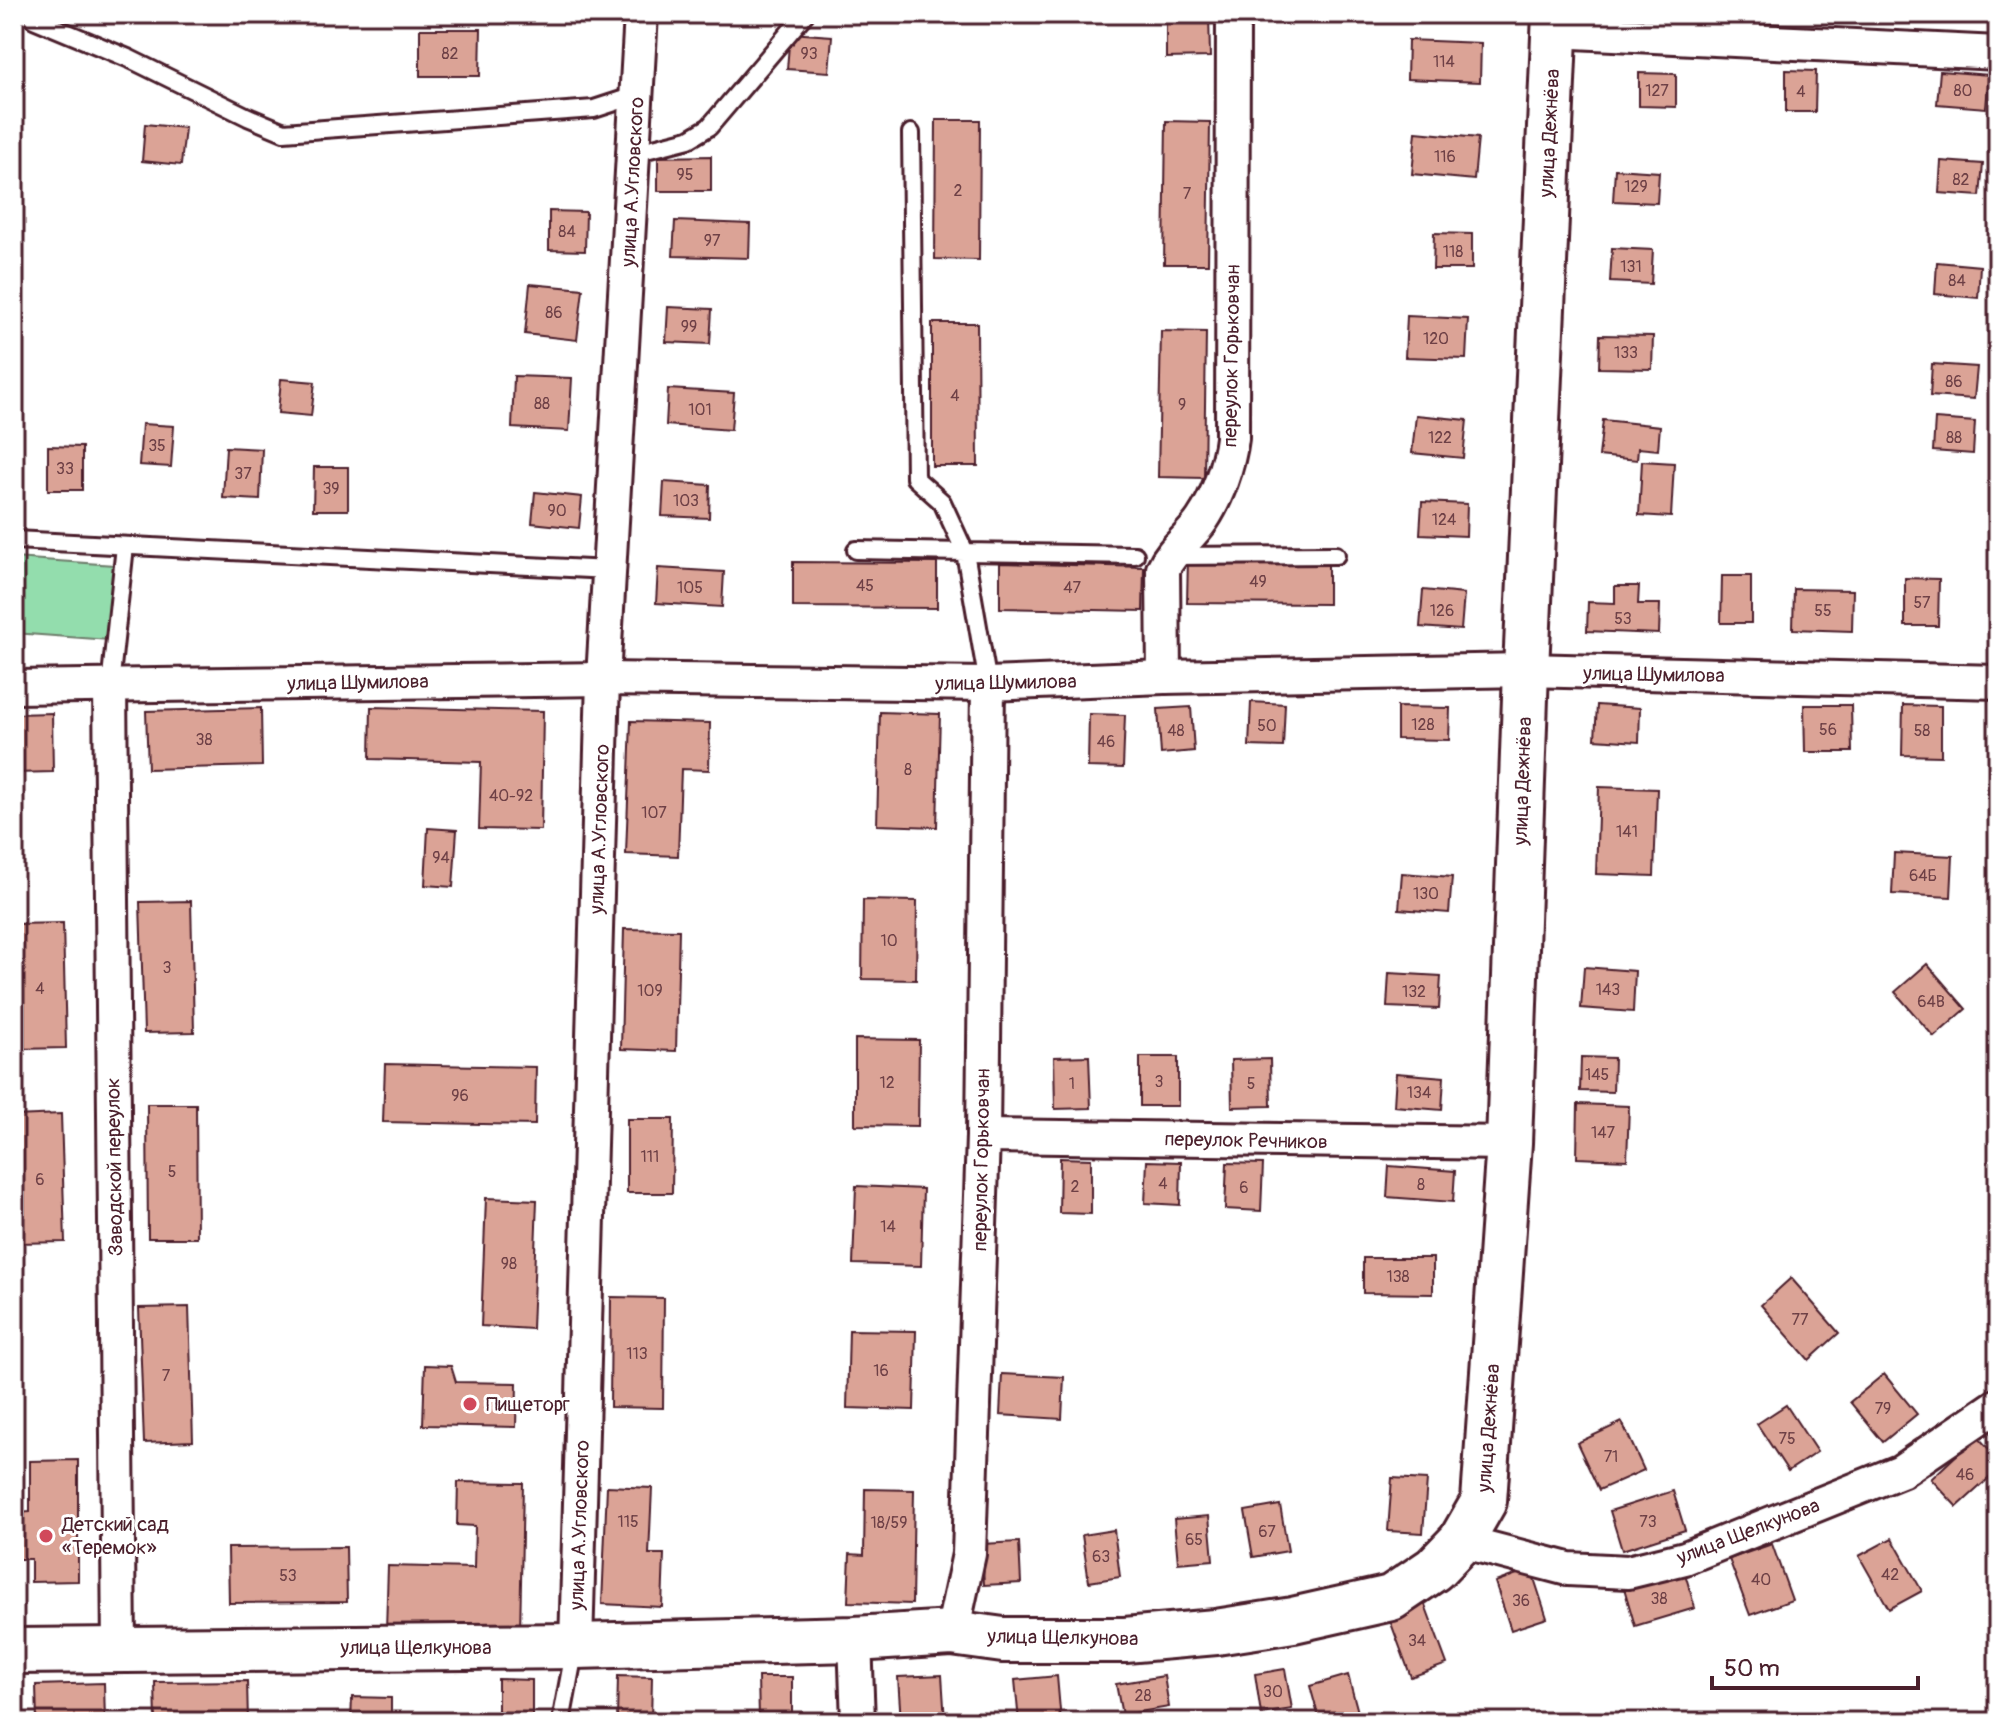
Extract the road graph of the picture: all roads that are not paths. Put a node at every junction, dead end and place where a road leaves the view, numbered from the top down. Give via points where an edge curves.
1 (641, 14) edge
2 (805, 14) edge
3 (1233, 14) edge
4 (34, 19) dead end
5 (1554, 22) edge
6 (1998, 53) edge
7 (637, 95) junction
8 (911, 133) dead end
9 (634, 153) junction
10 (14, 540) edge
11 (125, 546) junction
12 (856, 550) dead end
13 (965, 552) junction
14 (1135, 555) dead end
15 (1336, 555) dead end
16 (1169, 556) junction
17 (609, 570) junction
18 (1526, 670) junction
19 (1164, 677) junction
20 (603, 679) junction
21 (1998, 682) edge
22 (988, 684) junction
23 (110, 686) junction
24 (14, 687) edge
25 (983, 1136) junction
26 (1509, 1143) junction
27 (1998, 1405) edge
28 (1461, 1541) junction
29 (952, 1633) junction
30 (855, 1639) junction
31 (576, 1646) junction
32 (119, 1648) junction
33 (14, 1651) edge
34 (561, 1722) edge
35 (858, 1722) edge

1 - 7 street, улица А.Угловского
2 - 9 lane via 709,127 689,139
3 - 16 street, переулок Горьковчан via 1232,438 1229,462 1203,520
4 - 7 lane via 284,132 594,109
5 - 6 street
5 - 18 main road, улица Дежнёва
7 - 9 street, улица А.Угловского
8 - 13 lane via 915,478 942,502
9 - 17 street, улица А.Угловского
10 - 11 lane
11 - 17 lane
11 - 23 lane
12 - 13 lane
13 - 14 lane
13 - 22 lane
15 - 16 lane
16 - 19 street via 1163,569
17 - 20 street, улица А.Угловского
18 - 19 street, улица Шумилова
18 - 21 street, улица Шумилова
18 - 26 main road, улица Дежнёва
19 - 22 street, улица Шумилова
20 - 22 street, улица Шумилова
20 - 23 street, улица Шумилова
20 - 31 street, улица А.Угловского
22 - 25 street, переулок Горьковчан
23 - 24 street, улица Шумилова
23 - 32 street, Заводской переулок
25 - 26 street, переулок Речников
25 - 29 street, переулок Горьковчан via 969,1554
26 - 28 main road, улица Дежнёва via 1484,1501
27 - 28 street, улица Щелкунова via 1901,1471 1685,1558 1628,1572 1568,1569
28 - 29 main road, улица Щелкунова via 1434,1569 1391,1598 1293,1620 1125,1640 1003,1640
29 - 30 main road, улица Щелкунова
30 - 31 main road, улица Щелкунова
30 - 35 street
31 - 32 main road, улица Щелкунова
31 - 34 lane
32 - 33 main road, улица Щелкунова

